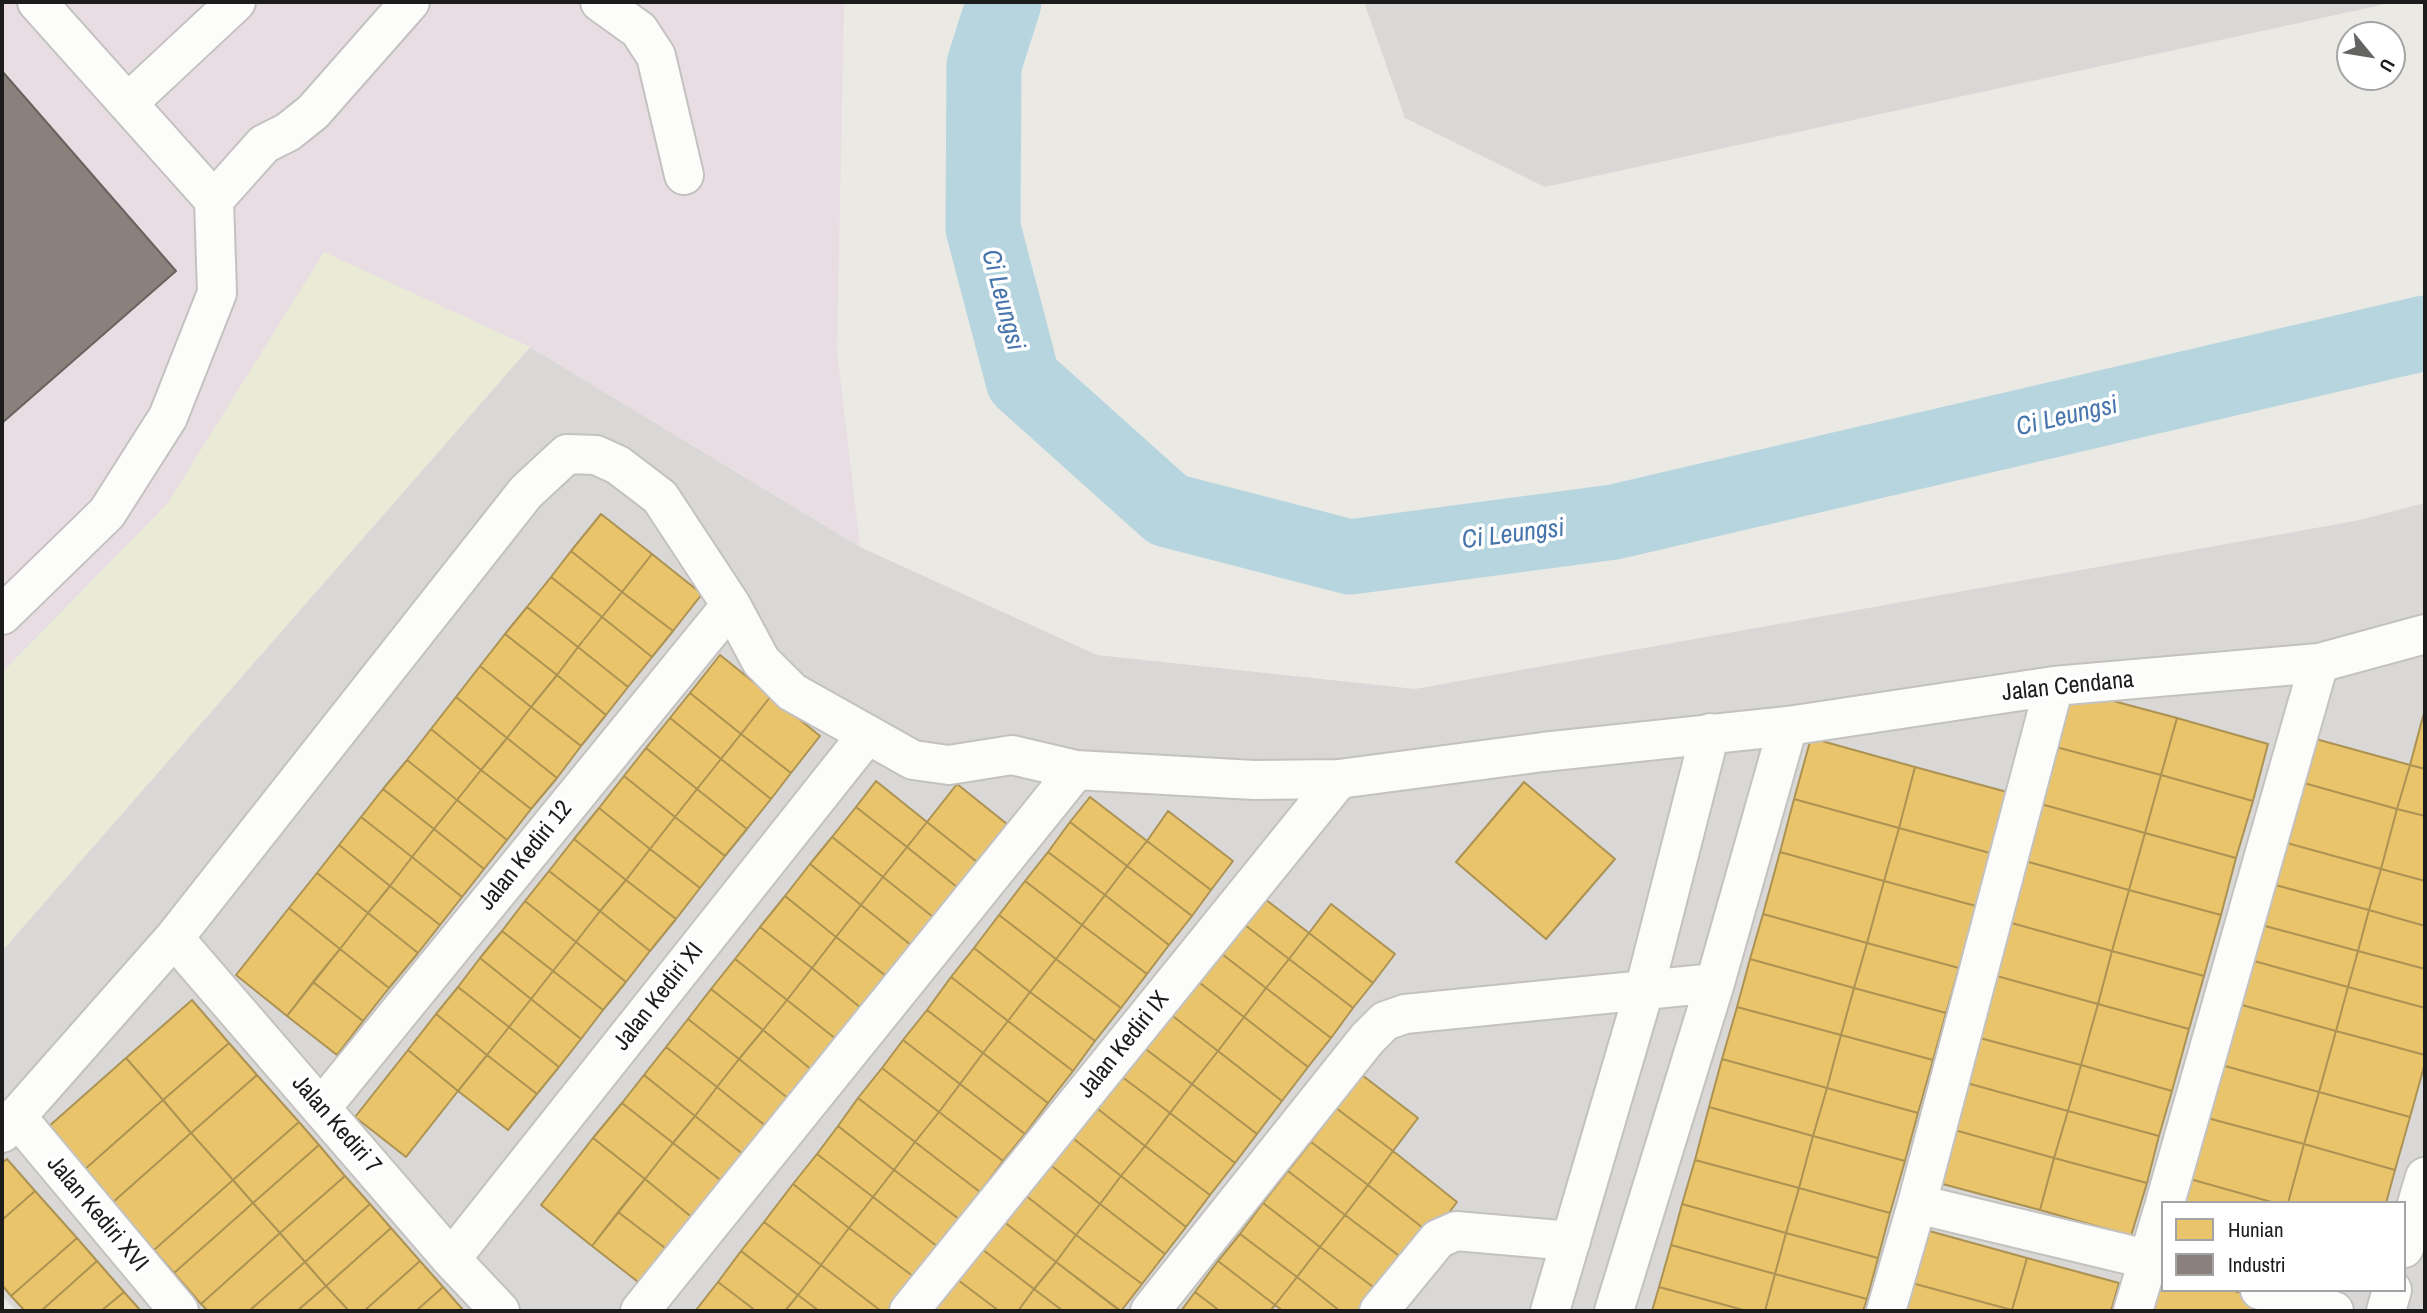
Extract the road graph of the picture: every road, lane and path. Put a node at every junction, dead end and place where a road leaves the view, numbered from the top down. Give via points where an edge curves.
1 (37, 2) edge
2 (236, 2) edge
3 (410, 2) edge
4 (600, 2) edge
5 (129, 102) junction
6 (684, 175) dead end
7 (214, 200) junction
8 (731, 605) junction
9 (2, 615) edge
10 (2425, 634) edge
11 (2319, 663) junction
12 (2054, 686) junction
13 (1788, 726) junction
14 (1710, 733) junction
15 (867, 734) junction
16 (1076, 770) junction
17 (1339, 779) junction
18 (174, 938) junction
19 (1714, 983) junction
20 (1644, 991) junction
21 (321, 1108) junction
22 (9, 1124) edge
23 (2425, 1177) edge
24 (2166, 1201) edge
25 (1917, 1204) junction
26 (2161, 1225) edge
27 (1571, 1241) junction
28 (2406, 1241) edge
29 (451, 1259) junction
30 (2156, 1261) edge
31 (2267, 1292) edge
32 (2391, 1292) edge
33 (178, 1311) edge
34 (500, 1311) edge
35 (640, 1311) edge
36 (909, 1311) edge
37 (1150, 1311) edge
38 (1379, 1311) edge
39 (1550, 1311) edge
40 (1614, 1311) edge
41 (1886, 1311) edge
42 (2133, 1311) edge
43 (2334, 1311) edge
44 (2386, 1311) edge

1 - 5 street
2 - 5 street
3 - 7 street via 313,112 264,144
4 - 6 street via 639,30 656,56
5 - 7 street
7 - 9 street via 217,293 168,417 107,513
8 - 15 street, Jalan Cendana via 761,661 792,692
8 - 18 street, Jalan Cendana via 660,497 618,465 596,455 567,454 526,492
8 - 21 street, Jalan Kediri 12
10 - 11 street, Jalan Cendana
11 - 12 street, Jalan Cendana
11 - 24 street
12 - 13 street, Jalan Cendana
12 - 25 street
13 - 14 street, Jalan Cendana
13 - 19 street
14 - 17 street, Jalan Cendana
14 - 20 street
15 - 16 street, Jalan Cendana via 913,760 949,765 1012,755
15 - 29 street, Jalan Kediri XI
16 - 17 street, Jalan Cendana via 1254,780
16 - 35 street
17 - 36 street, Jalan Kediri IX
18 - 21 street, Jalan Kediri 7
18 - 22 street
19 - 20 street
19 - 40 street
20 - 27 street
20 - 37 street via 1405,1014 1385,1021
21 - 29 street, Jalan Kediri 7
22 - 33 street, Jalan Kediri XVI
23 - 28 street
25 - 30 street
25 - 41 street
26 - 30 street
27 - 38 street via 1456,1231 1438,1239
27 - 39 street
29 - 34 street, Jalan Kediri 7
30 - 42 street
31 - 43 street
32 - 44 street

